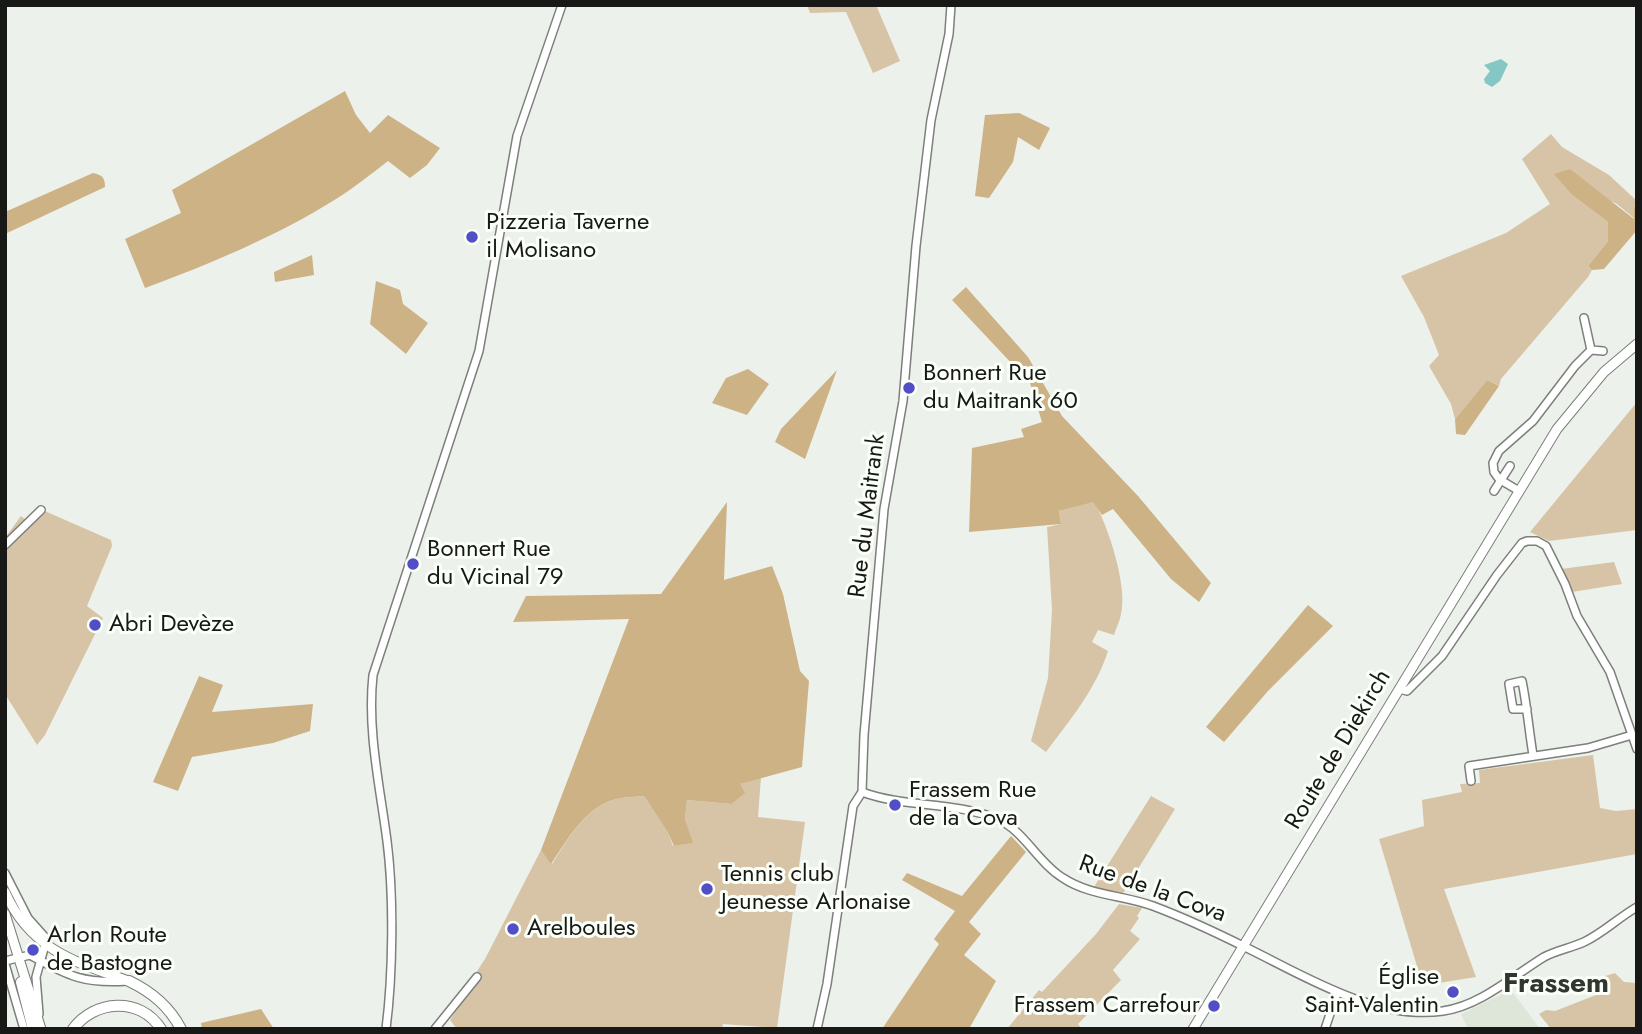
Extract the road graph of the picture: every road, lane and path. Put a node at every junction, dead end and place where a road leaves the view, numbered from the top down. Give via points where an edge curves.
1 (562, 5) edge
2 (951, 5) edge
3 (1584, 318) dead end
4 (1637, 344) edge
5 (1591, 350) junction
6 (1603, 351) dead end
7 (1510, 466) dead end
8 (1502, 481) junction
9 (1494, 491) dead end
10 (1519, 491) junction
11 (41, 510) dead end
12 (5, 545) edge
13 (1399, 689) junction
14 (1527, 709) dead end
15 (1637, 718) edge
16 (1628, 723) junction
17 (1632, 735) junction
18 (1637, 749) edge
19 (1533, 755) junction
20 (1471, 781) dead end
21 (862, 792) junction
22 (5, 873) edge
23 (5, 892) edge
24 (1637, 907) edge
25 (5, 914) edge
26 (5, 930) edge
27 (45, 945) junction
28 (1243, 946) junction
29 (11, 960) edge
30 (41, 961) junction
31 (477, 977) dead end
32 (129, 981) junction
33 (21, 982) joint
34 (1337, 993) junction
35 (37, 1028) edge
36 (24, 1029) edge
37 (72, 1029) edge
38 (161, 1029) edge
39 (181, 1029) edge
40 (386, 1029) edge
41 (435, 1029) edge
42 (817, 1029) edge
43 (1193, 1029) edge
44 (1325, 1029) edge

1 - 40 street via 517,136 479,351 373,675 372,715 391,920
2 - 21 street, Rue du Maitrank via 916,246 903,401 884,509
3 - 5 street
4 - 10 main road, Route de Diekirch via 1579,401
5 - 6 street
5 - 8 street via 1533,421 1499,451 1493,463
7 - 8 street
8 - 9 street
8 - 10 street
10 - 13 main road, Route de Diekirch
11 - 12 street
13 - 16 street via 1407,691 1442,656 1522,543 1537,541 1546,547 1577,616 1610,672
13 - 28 main road, Route de Diekirch
14 - 19 street
15 - 16 street
16 - 17 street
17 - 18 street
17 - 19 street via 1588,748
19 - 20 street via 1469,766
21 - 28 street, Rue de la Cova via 1001,820 1049,867 1074,884 1150,905
21 - 42 street, Rue du Maitrank via 853,806
22 - 27 street
23 - 27 main road via 22,923
24 - 34 street, Rue de la Cova via 1473,1002 1445,1011 1409,1014
25 - 29 main road
26 - 29 main road
27 - 30 street
27 - 32 main road
28 - 34 street, Rue de la Cova
28 - 43 main road, Route de Diekirch
29 - 30 street via 30,955
29 - 33 main road
29 - 35 main road
29 - 36 street
30 - 32 street via 84,980
30 - 35 street via 36,977
31 - 41 street
32 - 39 highway via 164,1004
33 - 35 highway
34 - 44 street
37 - 38 highway via 95,1010 118,1005 143,1012

